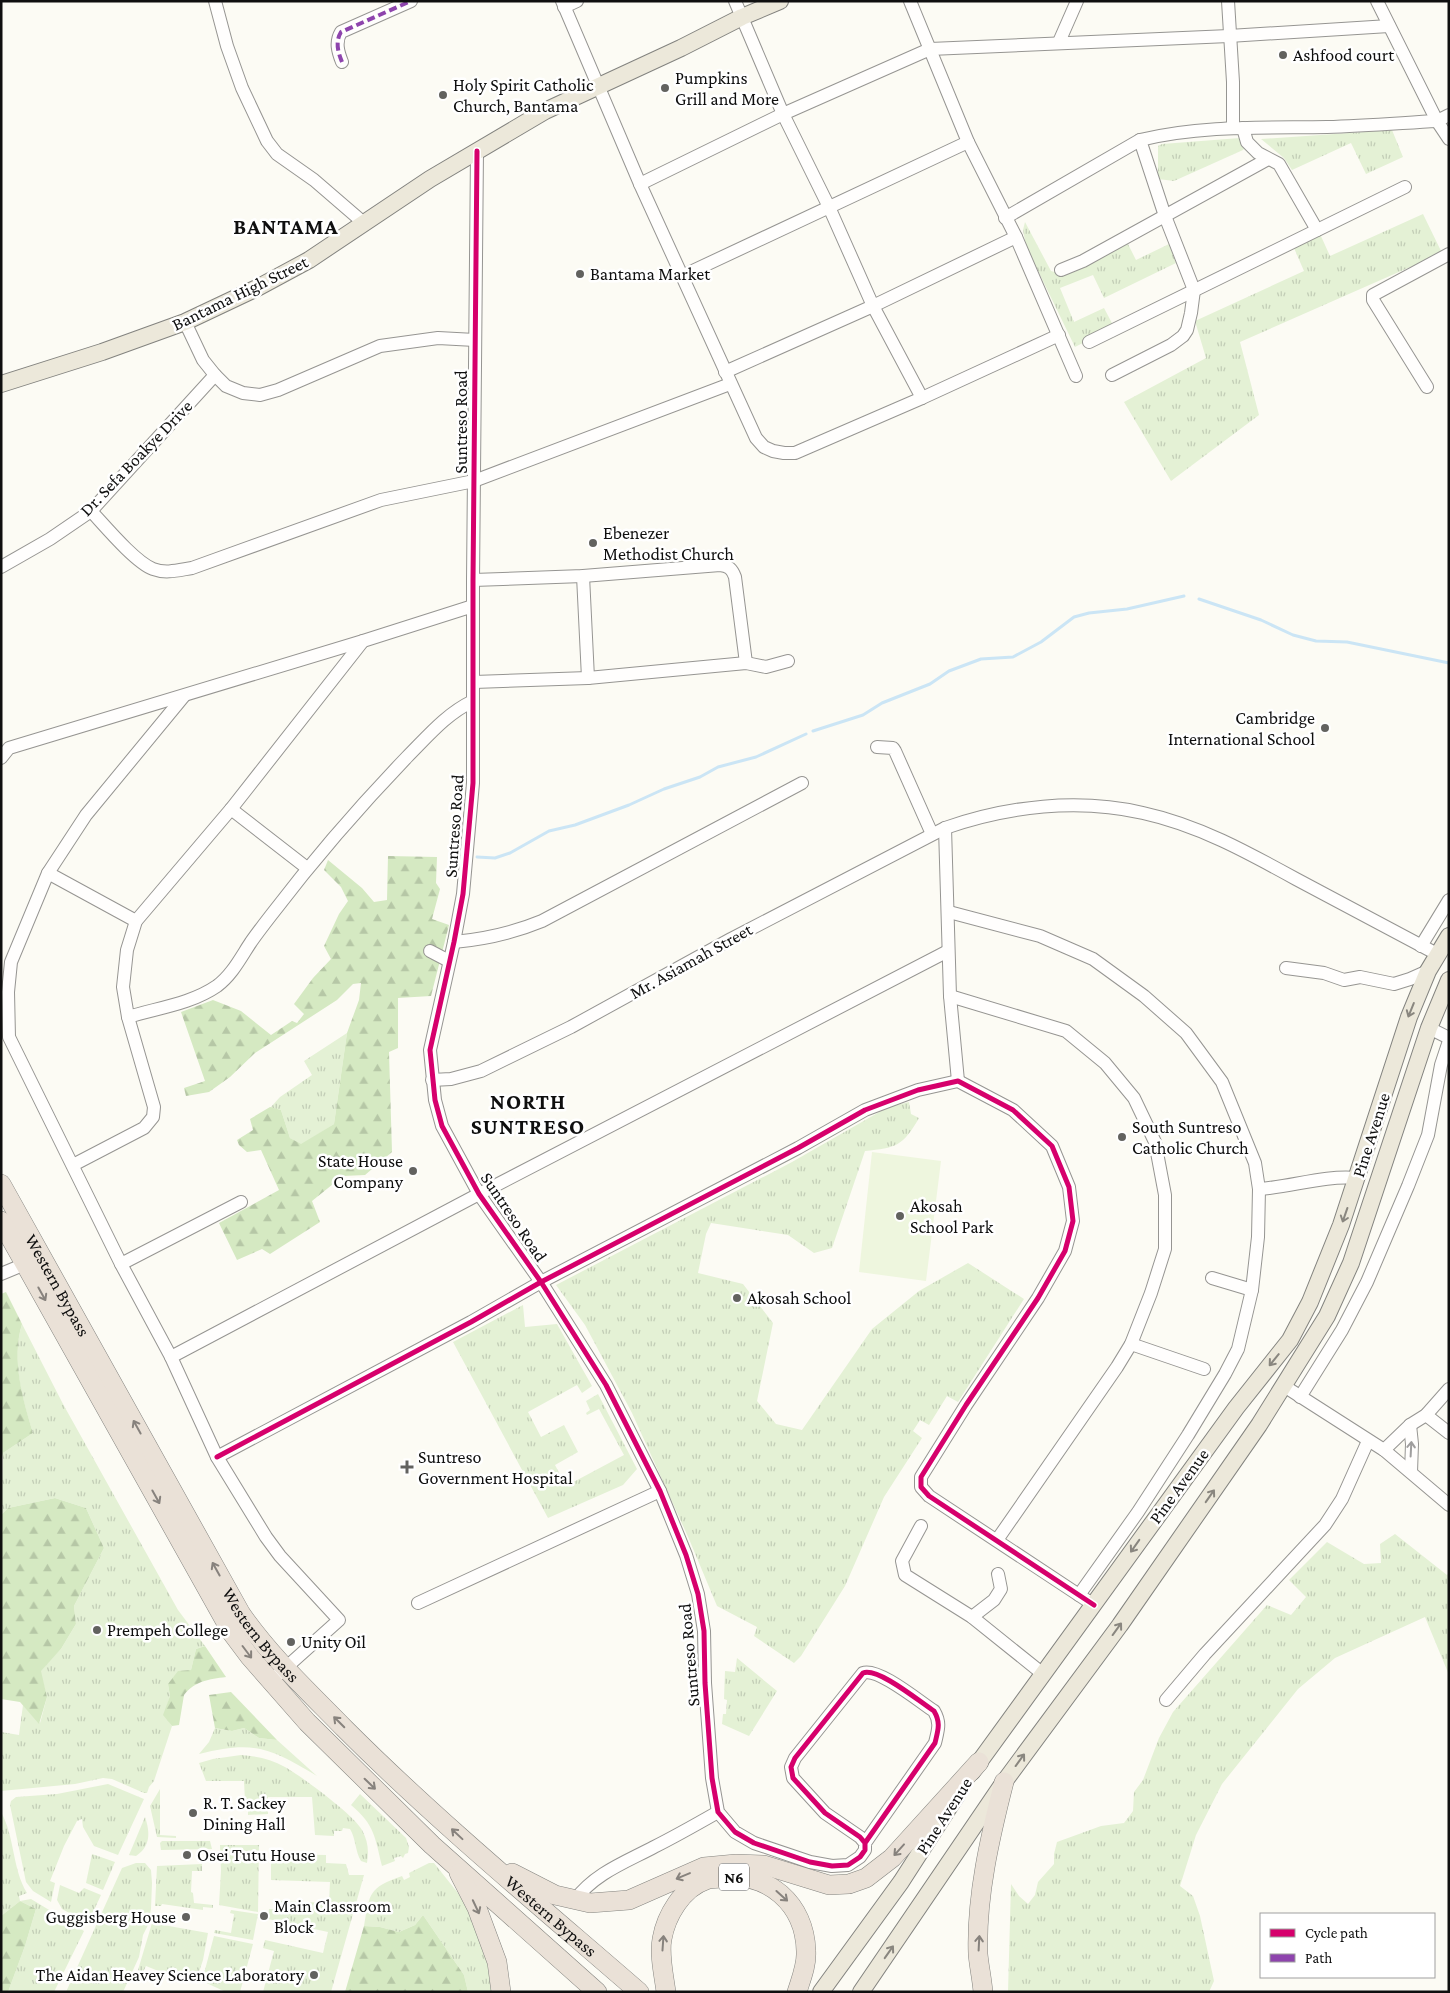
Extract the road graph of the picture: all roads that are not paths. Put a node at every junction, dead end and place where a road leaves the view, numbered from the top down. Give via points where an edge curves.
1 (214, 1) edge
2 (411, 1) edge
3 (577, 1) edge
4 (736, 1) edge
5 (780, 1) edge
6 (910, 1) edge
7 (1077, 1) edge
8 (1228, 1) edge
9 (1377, 1) edge
10 (563, 4) edge
11 (742, 17) junction
12 (1389, 26) junction
13 (1230, 36) junction
14 (1059, 42) junction
15 (930, 49) junction
16 (342, 62) dead end
17 (597, 86) junction
18 (783, 114) junction
19 (1443, 118) edge
20 (1238, 128) junction
21 (1449, 139) edge
22 (1140, 140) junction
23 (968, 142) junction
24 (477, 151) junction
25 (1268, 159) junction
26 (640, 184) junction
27 (1405, 187) dead end
28 (829, 207) junction
29 (1165, 216) junction
30 (1005, 218) junction
31 (365, 224) junction
32 (1317, 230) junction
33 (1016, 236) junction
34 (1449, 254) edge
35 (1061, 270) dead end
36 (682, 276) junction
37 (1194, 290) junction
38 (873, 306) junction
39 (185, 322) junction
40 (1059, 335) junction
41 (475, 340) junction
42 (1089, 342) dead end
43 (215, 375) junction
44 (1112, 375) dead end
45 (1076, 376) dead end
46 (727, 378) junction
47 (1, 384) edge
48 (1427, 387) dead end
49 (922, 398) junction
50 (474, 481) junction
51 (91, 511) junction
52 (1, 567) edge
53 (583, 576) junction
54 (473, 580) junction
55 (473, 606) junction
56 (363, 641) junction
57 (788, 661) dead end
58 (746, 663) junction
59 (588, 678) junction
60 (474, 682) junction
61 (184, 696) junction
62 (473, 701) junction
63 (878, 747) dead end
64 (5, 749) edge
65 (1, 758) edge
66 (802, 783) dead end
67 (231, 809) junction
68 (945, 828) junction
69 (932, 834) junction
70 (307, 868) junction
71 (48, 873) junction
72 (1449, 900) edge
73 (949, 912) junction
74 (136, 921) junction
75 (1449, 936) edge
76 (454, 942) junction
77 (1421, 946) junction
78 (430, 951) dead end
79 (948, 951) junction
80 (1437, 954) junction
81 (449, 961) junction
82 (1286, 968) dead end
83 (1428, 971) junction
84 (5, 978) edge
85 (1449, 980) edge
86 (950, 996) junction
87 (128, 1017) junction
88 (1, 1024) edge
89 (1429, 1028) junction
90 (10, 1037) junction
91 (1449, 1040) edge
92 (432, 1080) junction
93 (958, 1080) junction
94 (73, 1165) junction
95 (1357, 1178) junction
96 (1, 1184) edge
97 (1259, 1189) junction
98 (479, 1194) junction
99 (241, 1202) dead end
100 (1, 1221) edge
101 (25, 1264) junction
102 (121, 1264) junction
103 (1, 1274) edge
104 (1212, 1278) dead end
105 (541, 1282) junction
106 (1252, 1290) junction
107 (1130, 1344) junction
108 (171, 1357) junction
109 (1204, 1369) dead end
110 (1284, 1386) junction
111 (1449, 1389) edge
112 (1300, 1397) junction
113 (1426, 1414) junction
114 (1410, 1425) junction
115 (1449, 1434) edge
116 (1368, 1441) junction
117 (1384, 1450) junction
118 (218, 1457) junction
119 (1411, 1472) junction
120 (660, 1491) junction
121 (1449, 1505) edge
122 (921, 1526) dead end
123 (997, 1540) junction
124 (998, 1574) dead end
125 (1079, 1595) junction
126 (418, 1603) dead end
127 (1094, 1605) junction
128 (972, 1617) junction
129 (1043, 1674) junction
130 (278, 1675) junction
131 (1166, 1700) dead end
132 (979, 1762) junction
133 (1004, 1782) junction
134 (718, 1812) junction
135 (865, 1843) junction
136 (484, 1858) junction
137 (454, 1863) junction
138 (575, 1900) junction
139 (501, 1992) edge
140 (597, 1992) edge
141 (639, 1992) edge
142 (666, 1992) edge
143 (797, 1992) edge
144 (821, 1992) edge
145 (861, 1992) edge
146 (983, 1992) edge

1 - 31 street via 242,88 267,141 277,154 314,180
2 - 16 street via 341,32 337,37
3 - 10 street
4 - 11 street
5 - 11 main road, Bantama High Street
6 - 15 street
7 - 14 street
8 - 13 street
9 - 12 street
10 - 17 street
11 - 17 main road, Bantama High Street
11 - 18 street
12 - 13 street
12 - 19 street
13 - 14 street
13 - 20 street
14 - 15 street
15 - 18 street
15 - 23 street
17 - 24 main road, Bantama High Street via 545,111
17 - 26 street
18 - 26 street
18 - 28 street
19 - 20 street via 1337,127
19 - 21 street
20 - 22 street via 1187,131
20 - 25 street via 1246,142
22 - 29 street
22 - 30 street
23 - 28 street
23 - 30 street
24 - 31 main road, Bantama High Street
24 - 41 street, Suntreso Road
25 - 29 street
25 - 32 street via 1279,164
26 - 36 street
27 - 32 street
28 - 36 street
28 - 38 street
29 - 35 street
29 - 37 street
30 - 33 street
31 - 39 main road, Bantama High Street via 309,260
32 - 37 street
33 - 38 street
33 - 40 street
34 - 48 street via 1373,295 1373,300
36 - 46 street
37 - 42 street
37 - 44 street via 1190,322 1182,336 1171,345
38 - 46 street
38 - 49 street
39 - 43 street via 203,360
39 - 47 main road, Bantama High Street
40 - 45 street
40 - 49 street
41 - 43 street via 438,338 380,346 260,395 226,386
41 - 50 street, Suntreso Road
43 - 51 street, Dr. Sefa Boakye Drive
46 - 49 street via 756,438 764,447 784,453 796,452
46 - 50 street
50 - 51 street via 381,500 192,568 172,572 153,569 137,558
50 - 54 street, Suntreso Road
51 - 52 street, Dr. Sefa Boakye Drive
53 - 54 street
53 - 58 street via 727,566 735,577
53 - 59 street
54 - 55 street, Suntreso Road
55 - 56 street
55 - 60 street, Suntreso Road
56 - 61 street
56 - 67 street
57 - 58 street via 766,668
58 - 59 street
59 - 60 street
60 - 62 street, Suntreso Road
61 - 64 street
61 - 71 street via 86,815
62 - 70 street via 457,708 442,722 372,793
62 - 76 street, Suntreso Road via 473,783 463,894
63 - 69 street via 895,751
64 - 65 street
66 - 76 street via 542,921 520,931
67 - 70 street
67 - 74 street
68 - 69 street, Mr. Asiamah Street
68 - 73 street
68 - 77 street, Mr. Asiamah Street via 974,818 1040,806 1099,807 1143,813 1199,830 1250,854
69 - 92 street, Mr. Asiamah Street via 571,1027 480,1071 451,1079
70 - 87 street via 228,977 198,996
71 - 74 street
71 - 84 street
72 - 77 street
73 - 79 street
73 - 97 street via 1040,936 1093,959 1144,996 1186,1033 1222,1082 1255,1163
74 - 87 street via 124,969
75 - 80 main road, Pine Avenue
76 - 81 street, Suntreso Road
77 - 80 street, Mr. Asiamah Street
78 - 81 street
79 - 86 street
79 - 98 street
80 - 83 main road, Pine Avenue
81 - 92 street, Suntreso Road via 430,1050
82 - 83 street via 1324,973 1344,980 1360,977 1394,984
83 -> 95 main road, Pine Avenue via 1408,1017
84 - 90 street
85 - 89 main road
86 - 93 street
86 - 107 street via 1066,1031 1105,1063 1134,1098 1155,1142 1165,1195 1165,1250
87 - 94 street via 154,1106 153,1117 144,1128
88 - 90 street
89 - 91 street
89 - 110 main road via 1351,1263 1327,1316
90 - 94 street
91 - 112 street via 1428,1135 1408,1186 1367,1282 1342,1330
92 - 98 street, Suntreso Road via 442,1126
93 - 105 street via 918,1090 865,1110
93 - 123 street via 1013,1110 1052,1146 1068,1187 1073,1221 1065,1251 1038,1298 920,1477 921,1487 928,1496
94 - 102 street
95 - 97 street via 1323,1178
95 -> 127 main road, Pine Avenue via 1310,1302 1290,1340 1236,1408
130 -> 96 highway, Western Bypass
97 - 106 street
98 - 105 street, Suntreso Road
98 - 108 street
99 - 102 street
100 - 101 highway, Western Bypass
101 - 103 street
101 -> 130 highway, Western Bypass via 232,1633
102 - 108 street
104 - 106 street
105 - 118 street
105 - 120 street, Suntreso Road via 606,1385
106 - 125 street via 1238,1349 1225,1374 1138,1512
107 - 109 street
107 - 123 street via 1118,1367
108 - 118 street
110 - 112 street
133 -> 110 main road via 1120,1625
111 - 113 street
112 - 116 street
113 - 114 street
113 - 115 street
114 - 117 street
119 -> 114 street
116 - 117 street
116 - 131 street via 1342,1499 1325,1525
117 - 119 street
118 - 130 street via 280,1556 339,1620
119 - 121 street
120 - 126 street
120 - 134 street, Suntreso Road via 698,1594 704,1631 712,1778
122 - 128 street via 902,1560 905,1575
123 - 125 street
124 - 128 street via 1001,1590 994,1600
125 - 127 street
127 - 129 main road, Pine Avenue
128 - 129 street
129 - 132 main road, Pine Avenue
136 -> 130 highway, Western Bypass via 372,1755
130 -> 137 highway, Western Bypass via 307,1722
132 -> 138 highway via 892,1858 866,1878 849,1884 829,1885 764,1865 736,1864 704,1867 629,1900 590,1904
132 - 144 main road, Pine Avenue via 901,1882
145 -> 133 main road
146 -> 133 highway via 978,1953 981,1903 993,1825
134 - 135 street via 735,1832 754,1843 817,1863 848,1865 860,1857
134 - 138 street via 616,1866 584,1887
135 - 135 street via 825,1813 793,1778 791,1767 867,1672 879,1674 934,1711 939,1727 935,1743
136 - 138 highway via 556,1895
136 - 141 highway, Western Bypass
137 -> 139 highway via 477,1908 497,1962
137 - 140 highway, Western Bypass
142 -> 143 highway, N6 via 662,1940 670,1915 685,1893 705,1880 730,1876 754,1879 776,1890 791,1903 804,1927 806,1953

